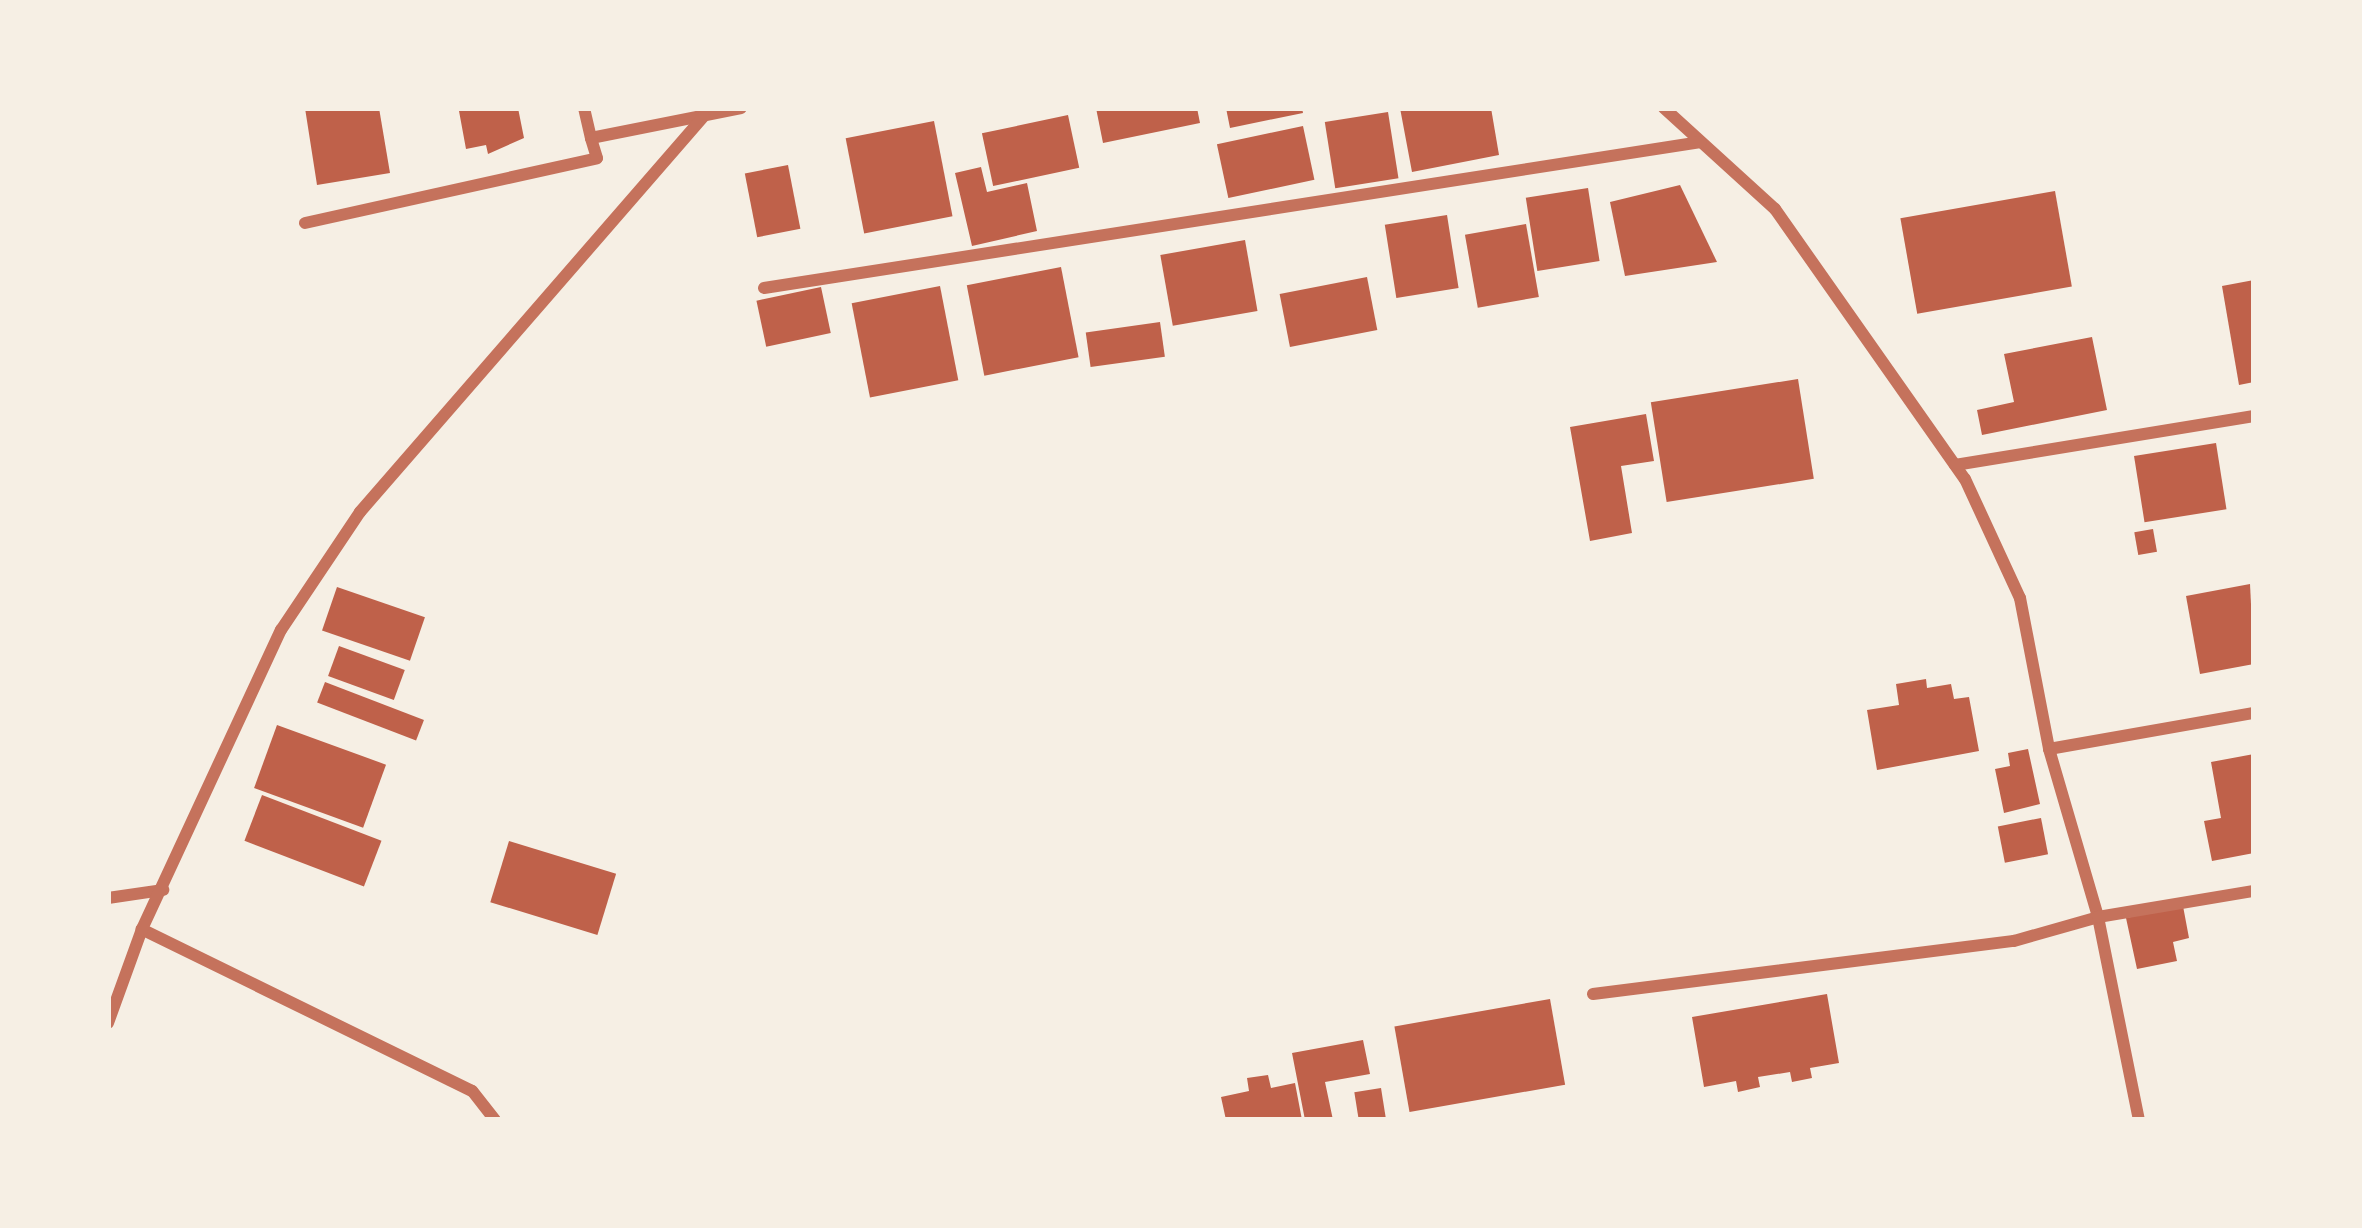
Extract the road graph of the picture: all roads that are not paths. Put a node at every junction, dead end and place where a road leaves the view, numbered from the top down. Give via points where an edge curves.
1 (584, 108) edge
2 (741, 108) edge
3 (1664, 108) edge
4 (704, 116) junction
5 (591, 138) junction
6 (1701, 142) junction
7 (305, 223) dead end
8 (764, 288) dead end
9 (2254, 416) edge
10 (1955, 465) junction
11 (2254, 713) edge
12 (2049, 749) junction
13 (163, 890) junction
14 (2254, 891) edge
15 (108, 898) edge
16 (2098, 917) junction
17 (142, 929) junction
18 (1593, 994) dead end
19 (108, 1023) edge
20 (495, 1120) edge
21 (2139, 1120) edge

1 - 5 street
2 - 4 street
3 - 6 street
4 - 5 street
4 - 13 street via 360,512 281,630
5 - 7 street via 597,158
6 - 8 street
6 - 10 street via 1775,209
9 - 10 street
10 - 12 street via 2020,598
11 - 12 street
12 - 16 street
13 - 15 street
13 - 17 street
14 - 16 street
16 - 18 street via 2014,941
16 - 21 street
17 - 19 street
17 - 20 street via 472,1090

